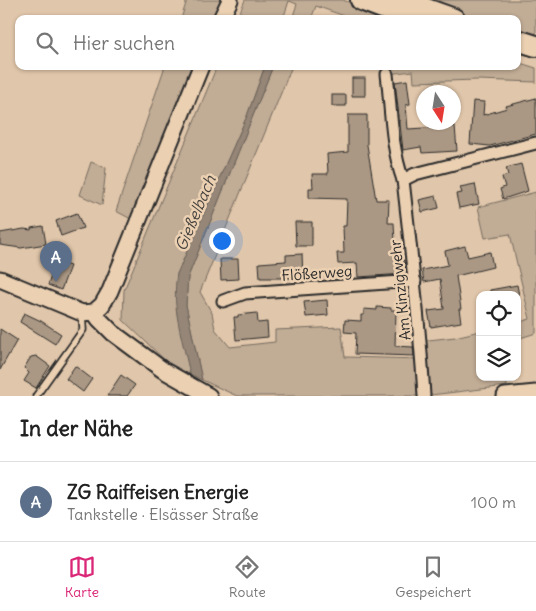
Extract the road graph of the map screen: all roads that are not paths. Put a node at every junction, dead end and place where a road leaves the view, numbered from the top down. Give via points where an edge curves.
1 (230, 0) edge
2 (361, 0) edge
3 (401, 0) edge
4 (223, 15) edge
5 (400, 15) edge
6 (443, 15) edge
7 (521, 41) edge
8 (536, 46) edge
9 (521, 55) edge
10 (536, 60) edge
11 (199, 70) edge
12 (387, 74) dead end
13 (536, 143) edge
14 (403, 180) junction
15 (0, 279) edge
16 (415, 281) junction
17 (223, 301) dead end
18 (88, 312) junction
19 (536, 393) edge
20 (36, 396) edge
21 (209, 396) edge
22 (424, 396) edge
23 (505, 396) edge

1 - 4 street
2 - 5 highway
3 - 6 highway
7 - 8 highway
9 - 10 highway
11 - 18 street via 110,291 102,305
12 - 14 street, Am Kinzigwehr via 394,143
13 - 14 street via 415,174
14 - 16 street, Am Kinzigwehr
15 - 18 street
16 - 17 street, Flößerweg via 244,293
16 - 22 street, Am Kinzigwehr
18 - 20 lane via 83,330
18 - 21 street via 163,370
19 - 23 street

